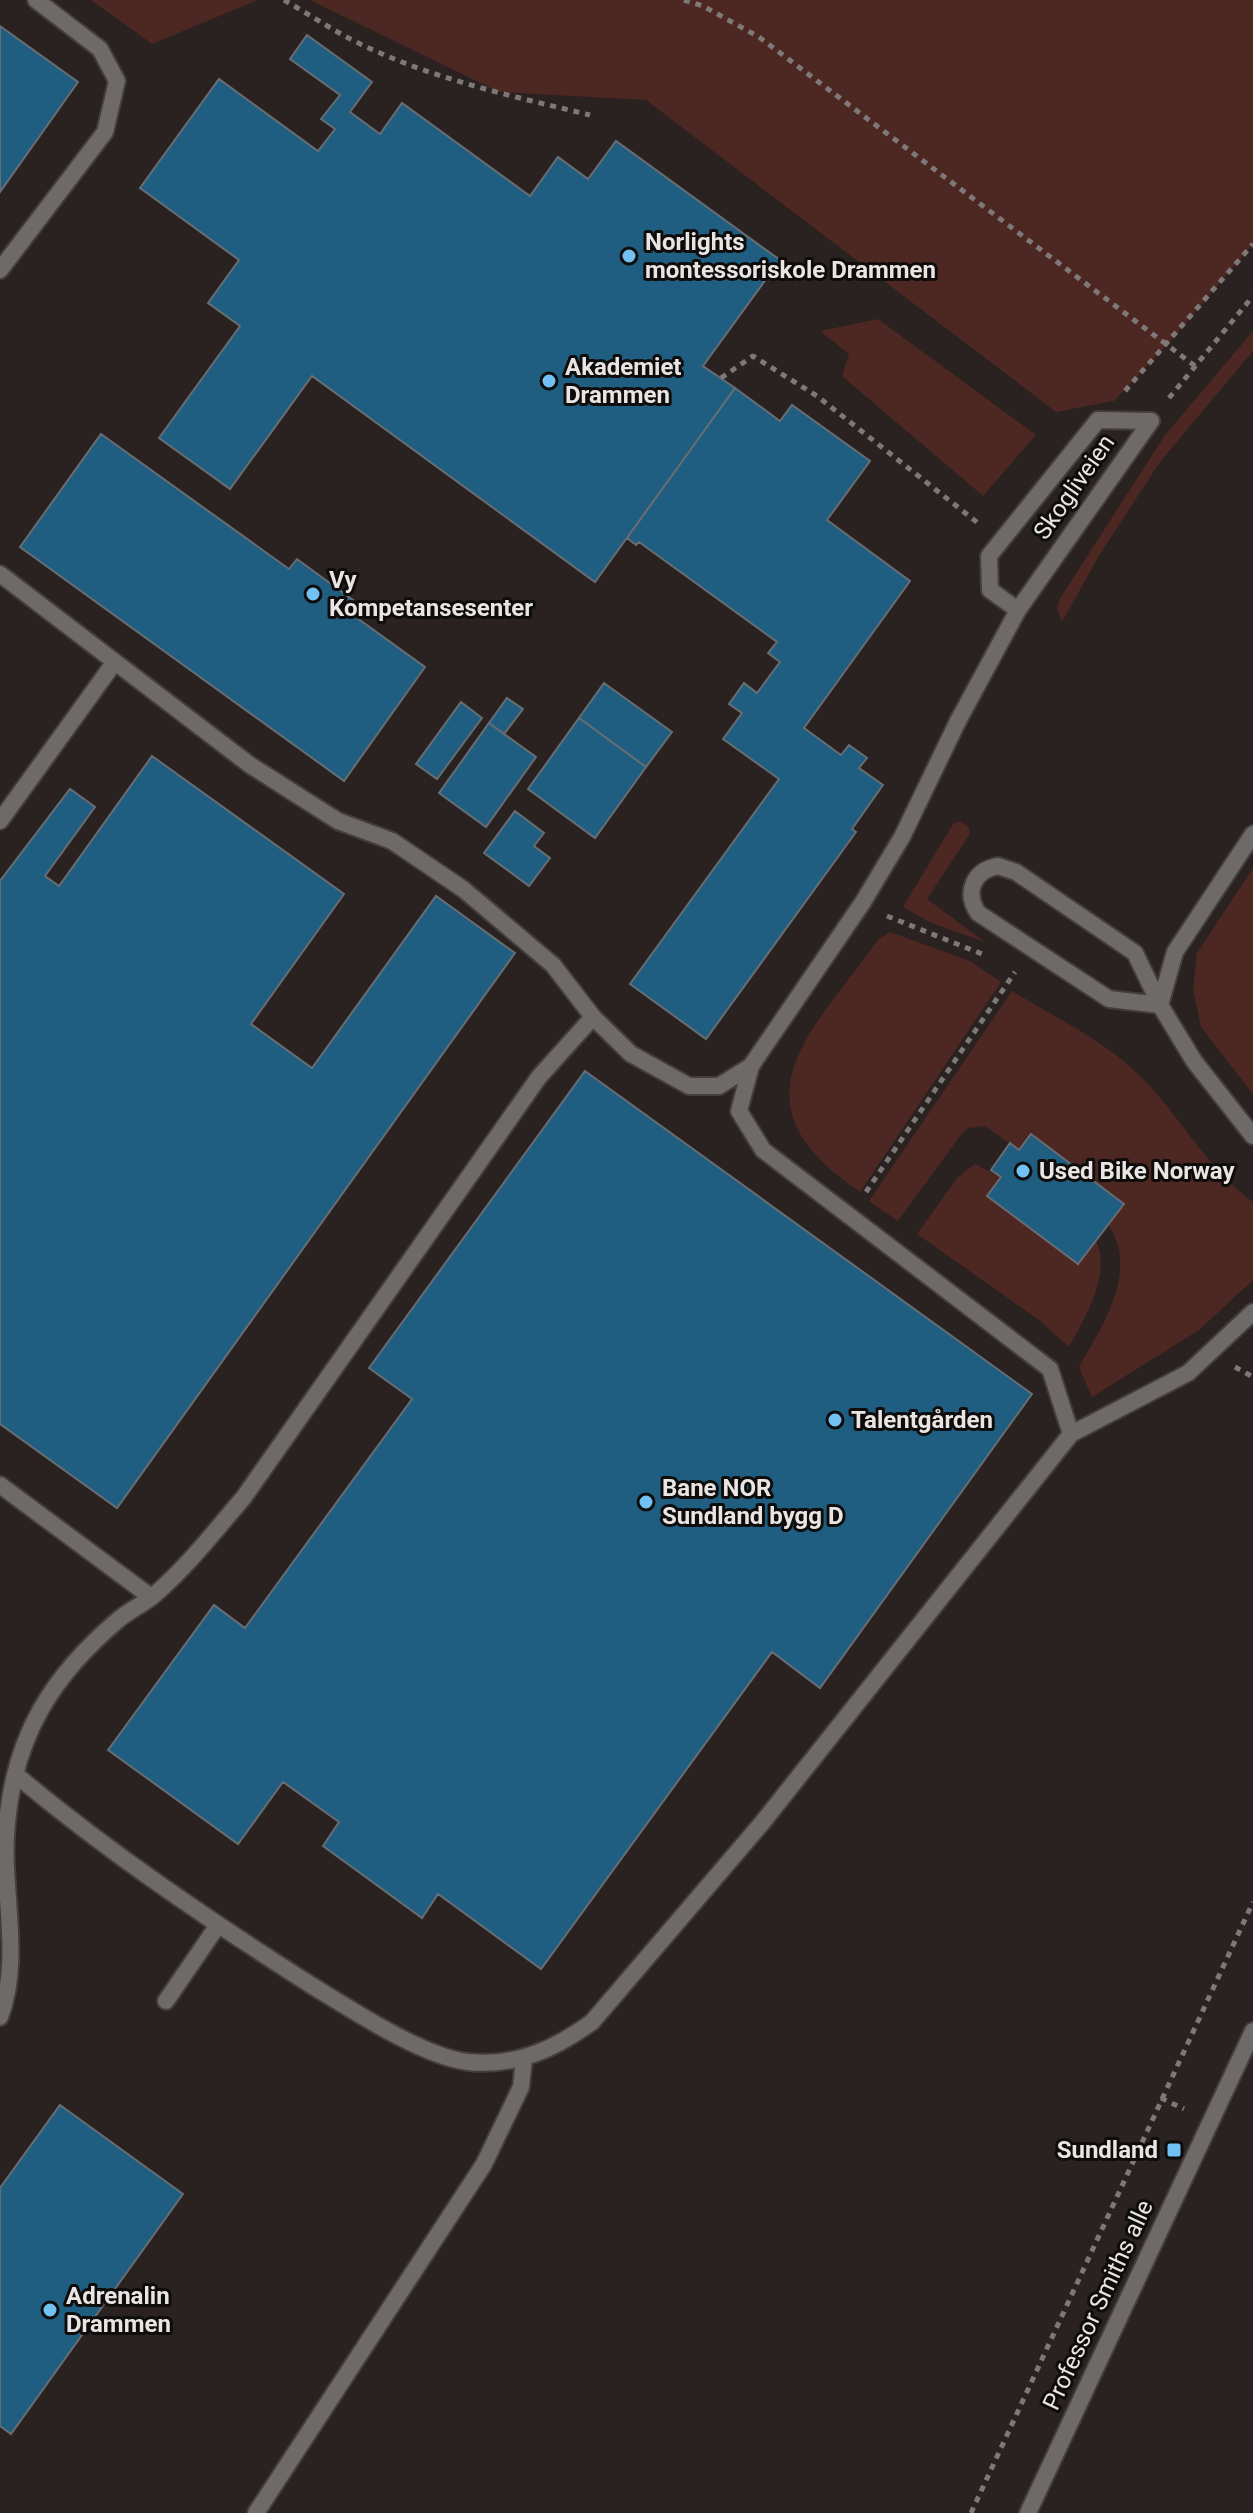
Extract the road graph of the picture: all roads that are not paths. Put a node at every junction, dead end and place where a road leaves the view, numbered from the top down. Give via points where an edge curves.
1 (36, 0) edge
2 (0, 270) edge
3 (0, 574) edge
4 (1018, 610) junction
5 (114, 663) junction
6 (0, 821) edge
7 (1253, 834) edge
8 (1160, 1005) junction
9 (593, 1017) junction
10 (751, 1066) junction
11 (1253, 1136) edge
12 (1253, 1312) edge
13 (1071, 1434) junction
14 (0, 1485) edge
15 (151, 1597) junction
16 (15, 1774) junction
17 (218, 1925) junction
18 (166, 2001) dead end
19 (0, 2017) edge
20 (1253, 2031) edge
21 (524, 2059) junction
22 (256, 2513) edge
23 (1028, 2513) edge

1 - 2 street via 100,49 117,81 105,132
3 - 5 street
4 - 4 street, Skogliveien via 1151,421 1098,420 989,556 990,590
4 - 10 street, Skogliveien via 902,837
5 - 6 street
5 - 9 street via 250,765 338,821 392,841 463,889 553,965
7 - 8 street via 1175,952
8 - 8 street via 1135,953 1008,868 990,868 975,879 970,896 985,919 1109,999
8 - 11 street via 1194,1061
9 - 10 street via 631,1054 689,1086 719,1086
9 - 15 street via 539,1077 244,1497
10 - 13 street via 739,1111 763,1150 1050,1369
12 - 13 street via 1188,1373
13 - 21 street via 762,1823 592,2022 559,2046
14 - 15 street
15 - 16 street via 82,1652 52,1687 27,1733
16 - 17 street
16 - 19 street via 4,1878 10,1978
17 - 18 street
17 - 21 street via 347,2008 423,2047 467,2062
20 - 23 street, Professor Smiths alle
21 - 22 street via 521,2087 484,2164

